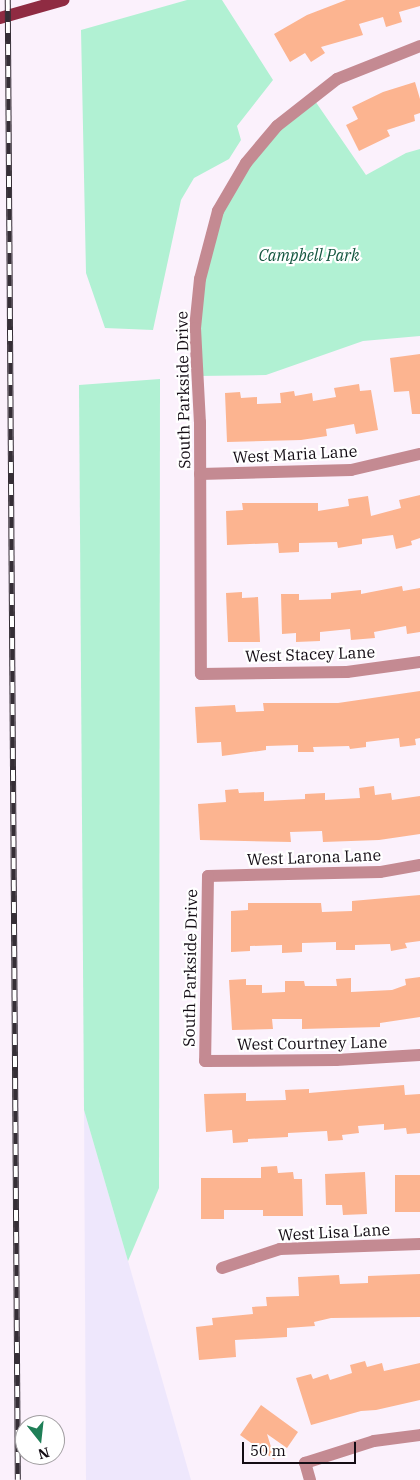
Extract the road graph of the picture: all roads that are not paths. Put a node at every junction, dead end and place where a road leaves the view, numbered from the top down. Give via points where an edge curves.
1 (63, 0) edge
2 (0, 18) edge
3 (420, 46) edge
4 (420, 454) edge
5 (200, 474) junction
6 (420, 662) edge
7 (201, 674) joint
8 (420, 865) edge
9 (208, 876) joint
10 (420, 1055) edge
11 (204, 1061) joint
12 (420, 1244) edge
13 (222, 1268) dead end
14 (420, 1435) edge
15 (310, 1480) edge

1 - 2 main road
3 - 5 street, South Parkside Drive via 337,79 277,126 246,163 218,210 200,279 195,328
4 - 5 street, West Maria Lane via 351,470
5 - 7 street, South Parkside Drive
6 - 7 street, West Stacey Lane via 347,672
8 - 9 street, West Larona Lane via 380,872
9 - 11 street, South Parkside Drive
10 - 11 street, West Courtney Lane via 336,1060
12 - 13 street, West Lisa Lane via 280,1249
14 - 15 street via 374,1441 305,1463

